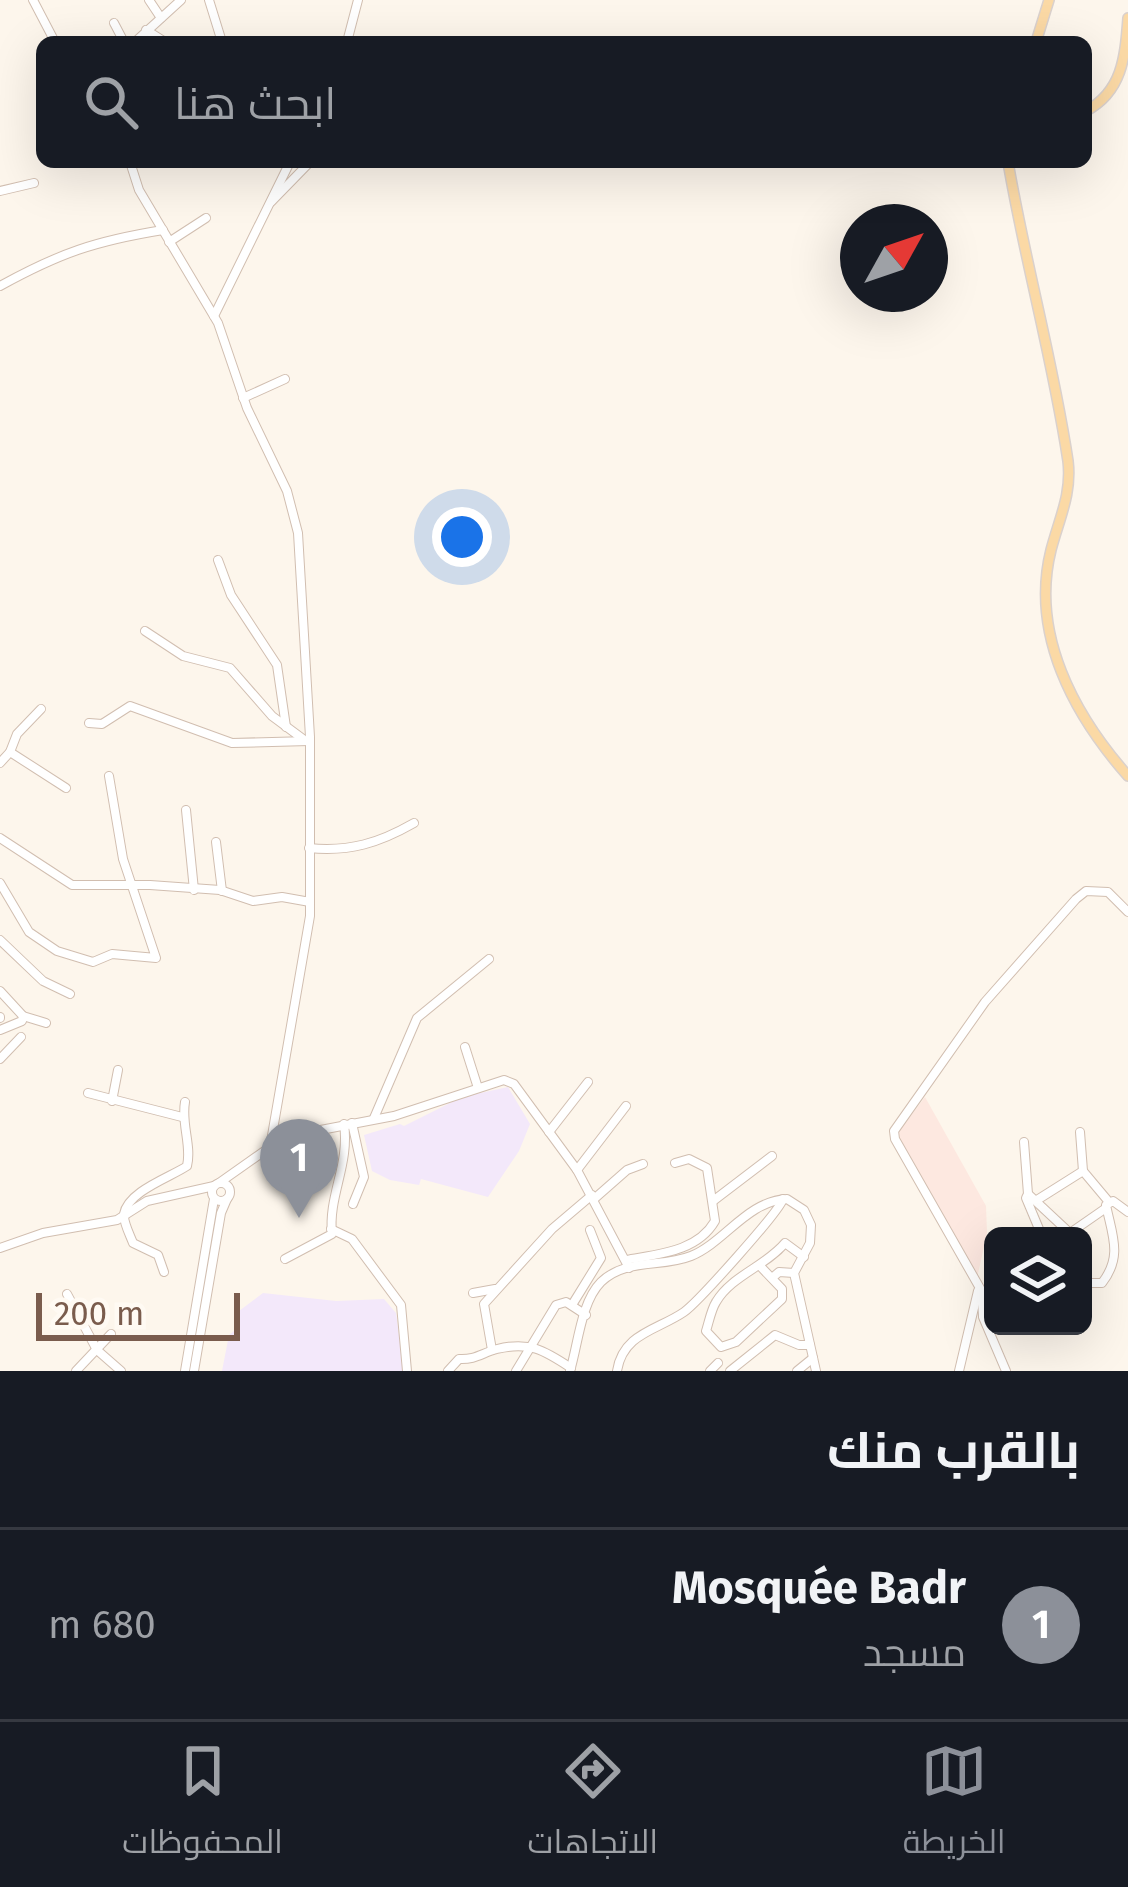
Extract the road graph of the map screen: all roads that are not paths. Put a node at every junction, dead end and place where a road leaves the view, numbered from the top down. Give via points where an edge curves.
1 (33, 0) edge
2 (149, 0) edge
3 (182, 0) edge
4 (209, 0) edge
5 (358, 0) edge
6 (1049, 0) edge
7 (161, 18) junction
8 (1128, 18) edge
9 (113, 22) dead end
10 (146, 30) junction
11 (52, 36) edge
12 (121, 36) edge
13 (140, 36) edge
14 (156, 36) edge
15 (220, 36) edge
16 (349, 36) edge
17 (1038, 36) edge
18 (1092, 106) edge
19 (132, 168) edge
20 (287, 168) edge
21 (304, 168) edge
22 (1009, 168) edge
23 (34, 183) dead end
24 (0, 191) edge
25 (266, 208) junction
26 (206, 218) dead end
27 (163, 230) junction
28 (170, 242) junction
29 (0, 286) edge
30 (214, 316) junction
31 (285, 379) dead end
32 (243, 398) junction
33 (218, 560) dead end
34 (145, 631) dead end
35 (41, 710) dead end
36 (89, 724) dead end
37 (287, 729) junction
38 (309, 741) junction
39 (10, 752) junction
40 (0, 763) edge
41 (109, 776) dead end
42 (1128, 776) edge
43 (66, 788) dead end
44 (186, 810) dead end
45 (414, 823) dead end
46 (0, 838) edge
47 (216, 842) dead end
48 (309, 848) junction
49 (0, 883) edge
50 (132, 884) junction
51 (194, 890) junction
52 (222, 891) junction
53 (310, 902) junction
54 (1128, 913) edge
55 (0, 940) edge
56 (489, 958) dead end
57 (0, 991) edge
58 (70, 994) dead end
59 (23, 1016) junction
60 (46, 1023) dead end
61 (0, 1030) edge
62 (21, 1037) dead end
63 (465, 1046) dead end
64 (0, 1059) edge
65 (118, 1070) dead end
66 (589, 1082) dead end
67 (478, 1088) junction
68 (88, 1093) dead end
69 (112, 1101) junction
70 (184, 1102) dead end
71 (626, 1106) dead end
72 (182, 1117) junction
73 (374, 1118) junction
74 (348, 1124) junction
75 (549, 1132) junction
76 (1081, 1132) dead end
77 (1024, 1142) dead end
78 (270, 1147) junction
79 (772, 1156) dead end
80 (675, 1163) dead end
81 (643, 1164) dead end
82 (242, 1168) junction
83 (577, 1170) junction
84 (1083, 1171) junction
85 (215, 1191) junction
86 (228, 1195) junction
87 (593, 1197) junction
88 (1032, 1197) junction
89 (783, 1199) junction
90 (713, 1201) junction
91 (352, 1204) dead end
92 (1107, 1205) junction
93 (1128, 1212) edge
94 (124, 1216) junction
95 (1038, 1227) edge
96 (1064, 1227) edge
97 (1080, 1227) edge
98 (331, 1228) junction
99 (590, 1230) dead end
100 (0, 1248) edge
101 (804, 1257) junction
102 (285, 1259) dead end
103 (627, 1264) junction
104 (760, 1266) junction
105 (164, 1272) dead end
106 (794, 1273) junction
107 (772, 1278) junction
108 (1092, 1282) edge
109 (498, 1288) junction
110 (473, 1293) dead end
111 (67, 1294) dead end
112 (980, 1294) junction
113 (984, 1299) edge
114 (572, 1305) junction
115 (586, 1315) junction
116 (111, 1334) dead end
117 (531, 1344) junction
118 (810, 1345) junction
119 (97, 1350) junction
120 (492, 1350) junction
121 (813, 1358) junction
122 (718, 1363) dead end
123 (570, 1369) edge
124 (76, 1371) edge
125 (121, 1371) edge
126 (190, 1371) edge
127 (407, 1371) edge
128 (448, 1371) edge
129 (516, 1371) edge
130 (617, 1371) edge
131 (710, 1371) edge
132 (730, 1371) edge
133 (797, 1371) edge
134 (816, 1371) edge
135 (959, 1371) edge
136 (1006, 1371) edge

1 - 11 street
2 - 7 street
3 - 7 street
4 - 15 street
5 - 16 street
6 - 17 main road
7 - 10 street
8 - 18 main road via 1122,70
9 - 12 street
10 - 13 street
10 - 14 street
19 - 27 street
20 - 25 street
21 - 25 street
22 - 42 main road via 1070,479 1051,551 1047,627 1060,673
23 - 24 street
25 - 30 street
26 - 28 street
27 - 28 street
27 - 29 street via 83,245
28 - 30 street
30 - 32 street
31 - 32 street
32 - 38 street via 294,510
33 - 37 street via 277,665
34 - 37 street via 183,656 230,668
35 - 39 street
36 - 38 street via 130,706 232,742
37 - 38 street
38 - 48 street
39 - 40 street
39 - 43 street
41 - 50 street
44 - 51 street
45 - 48 street via 367,846
46 - 50 street via 72,885
47 - 52 street
48 - 53 street
49 - 50 street via 29,932 93,962 112,954 156,958
50 - 51 street
51 - 52 street
52 - 53 street via 253,901
53 - 78 street
54 - 112 street via 1108,892 1076,898 986,1002 894,1131
55 - 58 street via 43,981
56 - 73 street via 416,1018
57 - 59 street
59 - 60 street
59 - 61 street
62 - 64 street
63 - 67 street
65 - 69 street
66 - 75 street
67 - 73 street
67 - 75 street via 514,1084
68 - 69 street
69 - 72 street
70 - 72 street
71 - 83 street
72 - 94 street via 187,1166 147,1189
73 - 74 street
74 - 78 street
74 - 91 street via 364,1177
74 - 98 street
75 - 83 street
76 - 84 street
77 - 88 street
78 - 82 street
79 - 90 street
80 - 90 street via 689,1159 707,1168
81 - 87 street
82 - 85 street
82 - 86 street
83 - 87 street
84 - 88 street
84 - 92 street
85 - 86 street
85 - 86 street
85 - 94 street via 147,1201
85 - 126 street
86 - 126 street
87 - 103 street
87 - 109 street
88 - 95 street via 1026,1198
88 - 96 street
89 - 101 street via 812,1225
89 - 103 street via 686,1259
89 - 130 street via 766,1228 687,1310 634,1339
90 - 103 street via 715,1221 701,1238
92 - 93 street
92 - 97 street
92 - 108 street via 1114,1259 1102,1282
94 - 100 street
94 - 105 street via 133,1243 158,1255
98 - 102 street via 329,1239
98 - 127 street via 352,1238 401,1305
99 - 114 street via 602,1258
101 - 104 street via 784,1243
101 - 106 street
103 - 115 street via 601,1282
104 - 107 street
104 - 107 street via 717,1299 706,1331 716,1345 736,1342 780,1303 782,1289
106 - 107 street
106 - 118 street
109 - 110 street
109 - 120 street via 484,1307
111 - 119 street
112 - 113 street
112 - 135 street
112 - 136 street
114 - 115 street
114 - 117 street via 556,1305
115 - 123 street
116 - 119 street
117 - 120 street
117 - 123 street
117 - 129 street
118 - 121 street
118 - 132 street via 775,1335
119 - 124 street
119 - 125 street
120 - 128 street via 455,1360
121 - 133 street
121 - 134 street
122 - 131 street

